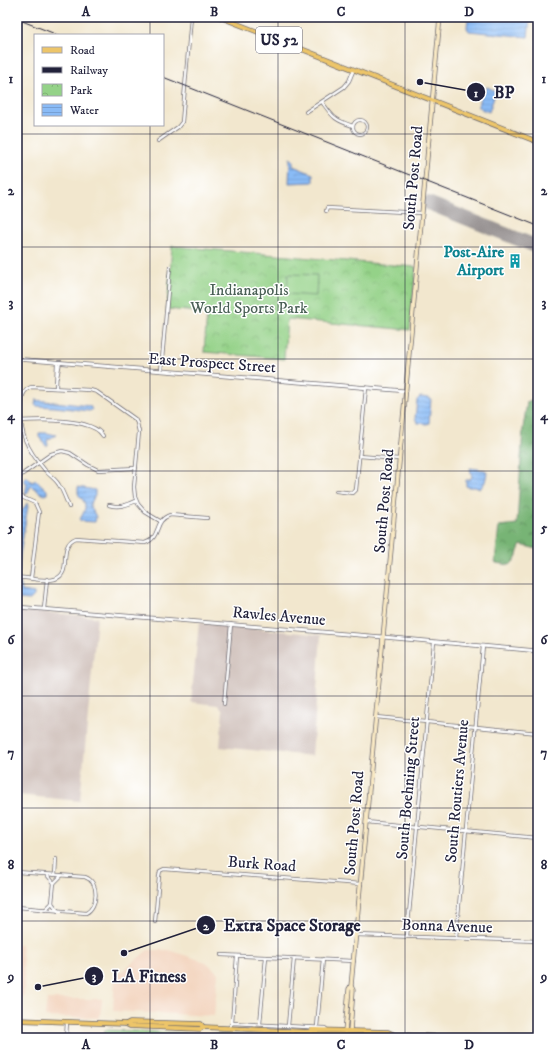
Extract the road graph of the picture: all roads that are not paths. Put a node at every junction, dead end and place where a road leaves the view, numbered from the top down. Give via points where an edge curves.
1 (191, 17) edge
2 (220, 17) edge
3 (440, 17) edge
4 (354, 69) junction
5 (432, 100) junction
6 (322, 102) junction
7 (306, 112) dead end
8 (353, 126) junction
9 (158, 141) dead end
10 (538, 142) edge
11 (326, 210) dead end
12 (422, 213) junction
13 (170, 267) dead end
14 (17, 359) edge
15 (59, 362) junction
16 (160, 371) junction
17 (56, 388) junction
18 (366, 388) junction
19 (406, 391) junction
20 (19, 421) edge
21 (103, 436) dead end
22 (359, 456) junction
23 (400, 459) junction
24 (38, 462) junction
25 (136, 468) junction
26 (17, 479) edge
27 (336, 491) dead end
28 (17, 495) edge
29 (136, 501) junction
30 (109, 505) dead end
31 (69, 507) dead end
32 (206, 518) dead end
33 (160, 521) junction
34 (17, 577) edge
35 (31, 578) junction
36 (47, 579) junction
37 (17, 607) edge
38 (44, 609) junction
39 (231, 624) junction
40 (383, 637) junction
41 (434, 642) junction
42 (483, 646) junction
43 (538, 651) edge
44 (224, 704) dead end
45 (376, 718) junction
46 (426, 722) junction
47 (475, 727) junction
48 (538, 733) edge
49 (366, 822) junction
50 (416, 826) junction
51 (466, 831) junction
52 (538, 838) edge
53 (56, 859) dead end
54 (17, 872) edge
55 (47, 875) junction
56 (55, 875) junction
57 (62, 876) junction
58 (54, 883) junction
59 (360, 884) junction
60 (52, 903) junction
61 (17, 908) edge
62 (44, 910) junction
63 (58, 911) junction
64 (155, 922) dead end
65 (356, 935) junction
66 (407, 936) junction
67 (456, 938) junction
68 (538, 941) edge
69 (221, 955) dead end
70 (237, 956) junction
71 (266, 957) junction
72 (294, 958) junction
73 (323, 959) junction
74 (354, 960) junction
75 (351, 986) junction
76 (17, 1020) edge
77 (67, 1022) junction
78 (232, 1023) junction
79 (260, 1024) junction
80 (288, 1026) junction
81 (317, 1027) junction
82 (229, 1028) junction
83 (327, 1030) junction
84 (292, 1031) junction
85 (310, 1032) junction
86 (348, 1034) edge
87 (395, 1035) junction
88 (377, 1037) edge
89 (413, 1037) edge
90 (66, 1038) edge
91 (291, 1038) edge
92 (451, 1038) edge
93 (467, 1038) edge

1 - 9 street via 182,122
2 - 4 main road, US 52
3 - 5 main road, South Post Road
4 - 5 main road, US 52
4 - 6 street via 344,88
5 - 10 main road, US 52
5 - 12 main road, South Post Road
6 - 7 street
6 - 8 street via 334,119
8 - 8 street via 359,134 367,127 365,122 360,120
11 - 12 street
12 - 19 main road, South Post Road
13 - 16 street
14 - 15 street, East Prospect Street
15 - 16 street, East Prospect Street
15 - 17 street
16 - 18 street, East Prospect Street
17 - 20 street via 28,388 22,396
17 - 25 street via 97,392 135,419 139,432
18 - 19 street, East Prospect Street
18 - 22 street
19 - 23 main road, South Post Road
20 - 21 street via 47,420 87,424
20 - 24 street via 25,441
22 - 23 street
22 - 27 street via 355,492
23 - 40 main road, South Post Road
24 - 25 street via 55,452 62,451 98,470
24 - 26 street
24 - 31 street via 59,484
25 - 29 street
28 - 35 street via 35,503 40,512
29 - 30 street via 116,507
29 - 33 street via 145,512
32 - 33 street via 170,515
33 - 36 street via 156,536 146,543 74,538 67,546 62,574
34 - 35 street
35 - 36 street
36 - 38 street
37 - 38 street, Rawles Avenue
38 - 39 street, Rawles Avenue
39 - 40 street, Rawles Avenue
39 - 44 street
40 - 41 street, Rawles Avenue
40 - 45 main road, South Post Road
41 - 42 street, Rawles Avenue
41 - 46 street, South Boehning Street
42 - 43 street, Rawles Avenue
42 - 47 street, South Routiers Avenue
45 - 46 street
45 - 49 main road, South Post Road
46 - 47 street
46 - 50 street, South Boehning Street
47 - 48 street
47 - 51 street, South Routiers Avenue
49 - 50 street
49 - 59 main road, South Post Road
50 - 51 street
50 - 66 street, South Boehning Street
51 - 52 street
51 - 67 street, South Routiers Avenue
53 - 56 street
54 - 55 street
55 - 56 street
55 - 58 street
56 - 57 street
57 - 58 street
57 - 63 street via 89,879 95,885 95,896 93,908 86,913
58 - 60 street
59 - 64 street, Burk Road via 167,869 162,870 159,876
59 - 65 main road, South Post Road
60 - 62 street
60 - 63 street
61 - 62 street
62 - 63 street
65 - 66 street, Bonna Avenue
65 - 74 main road, South Post Road
66 - 67 street, Bonna Avenue
67 - 68 street, Bonna Avenue
69 - 70 street
70 - 71 street
70 - 78 street
71 - 72 street
71 - 79 street
72 - 73 street
72 - 80 street
73 - 74 street
73 - 81 street
74 - 75 main road, South Post Road
75 - 86 main road, South Post Road via 353,990
75 - 86 main road, South Post Road via 348,1001
76 - 77 main road
77 - 82 main road via 200,1029
77 - 90 street
78 - 79 street
78 - 82 street
79 - 80 street
80 - 81 street
81 - 83 street
82 - 84 main road
83 - 85 main road
83 - 86 main road
84 - 85 main road
84 - 91 street
85 - 86 main road
86 - 87 main road via 388,1032
86 - 88 main road
87 - 88 main road
87 - 89 main road
89 - 92 main road
92 - 93 main road

